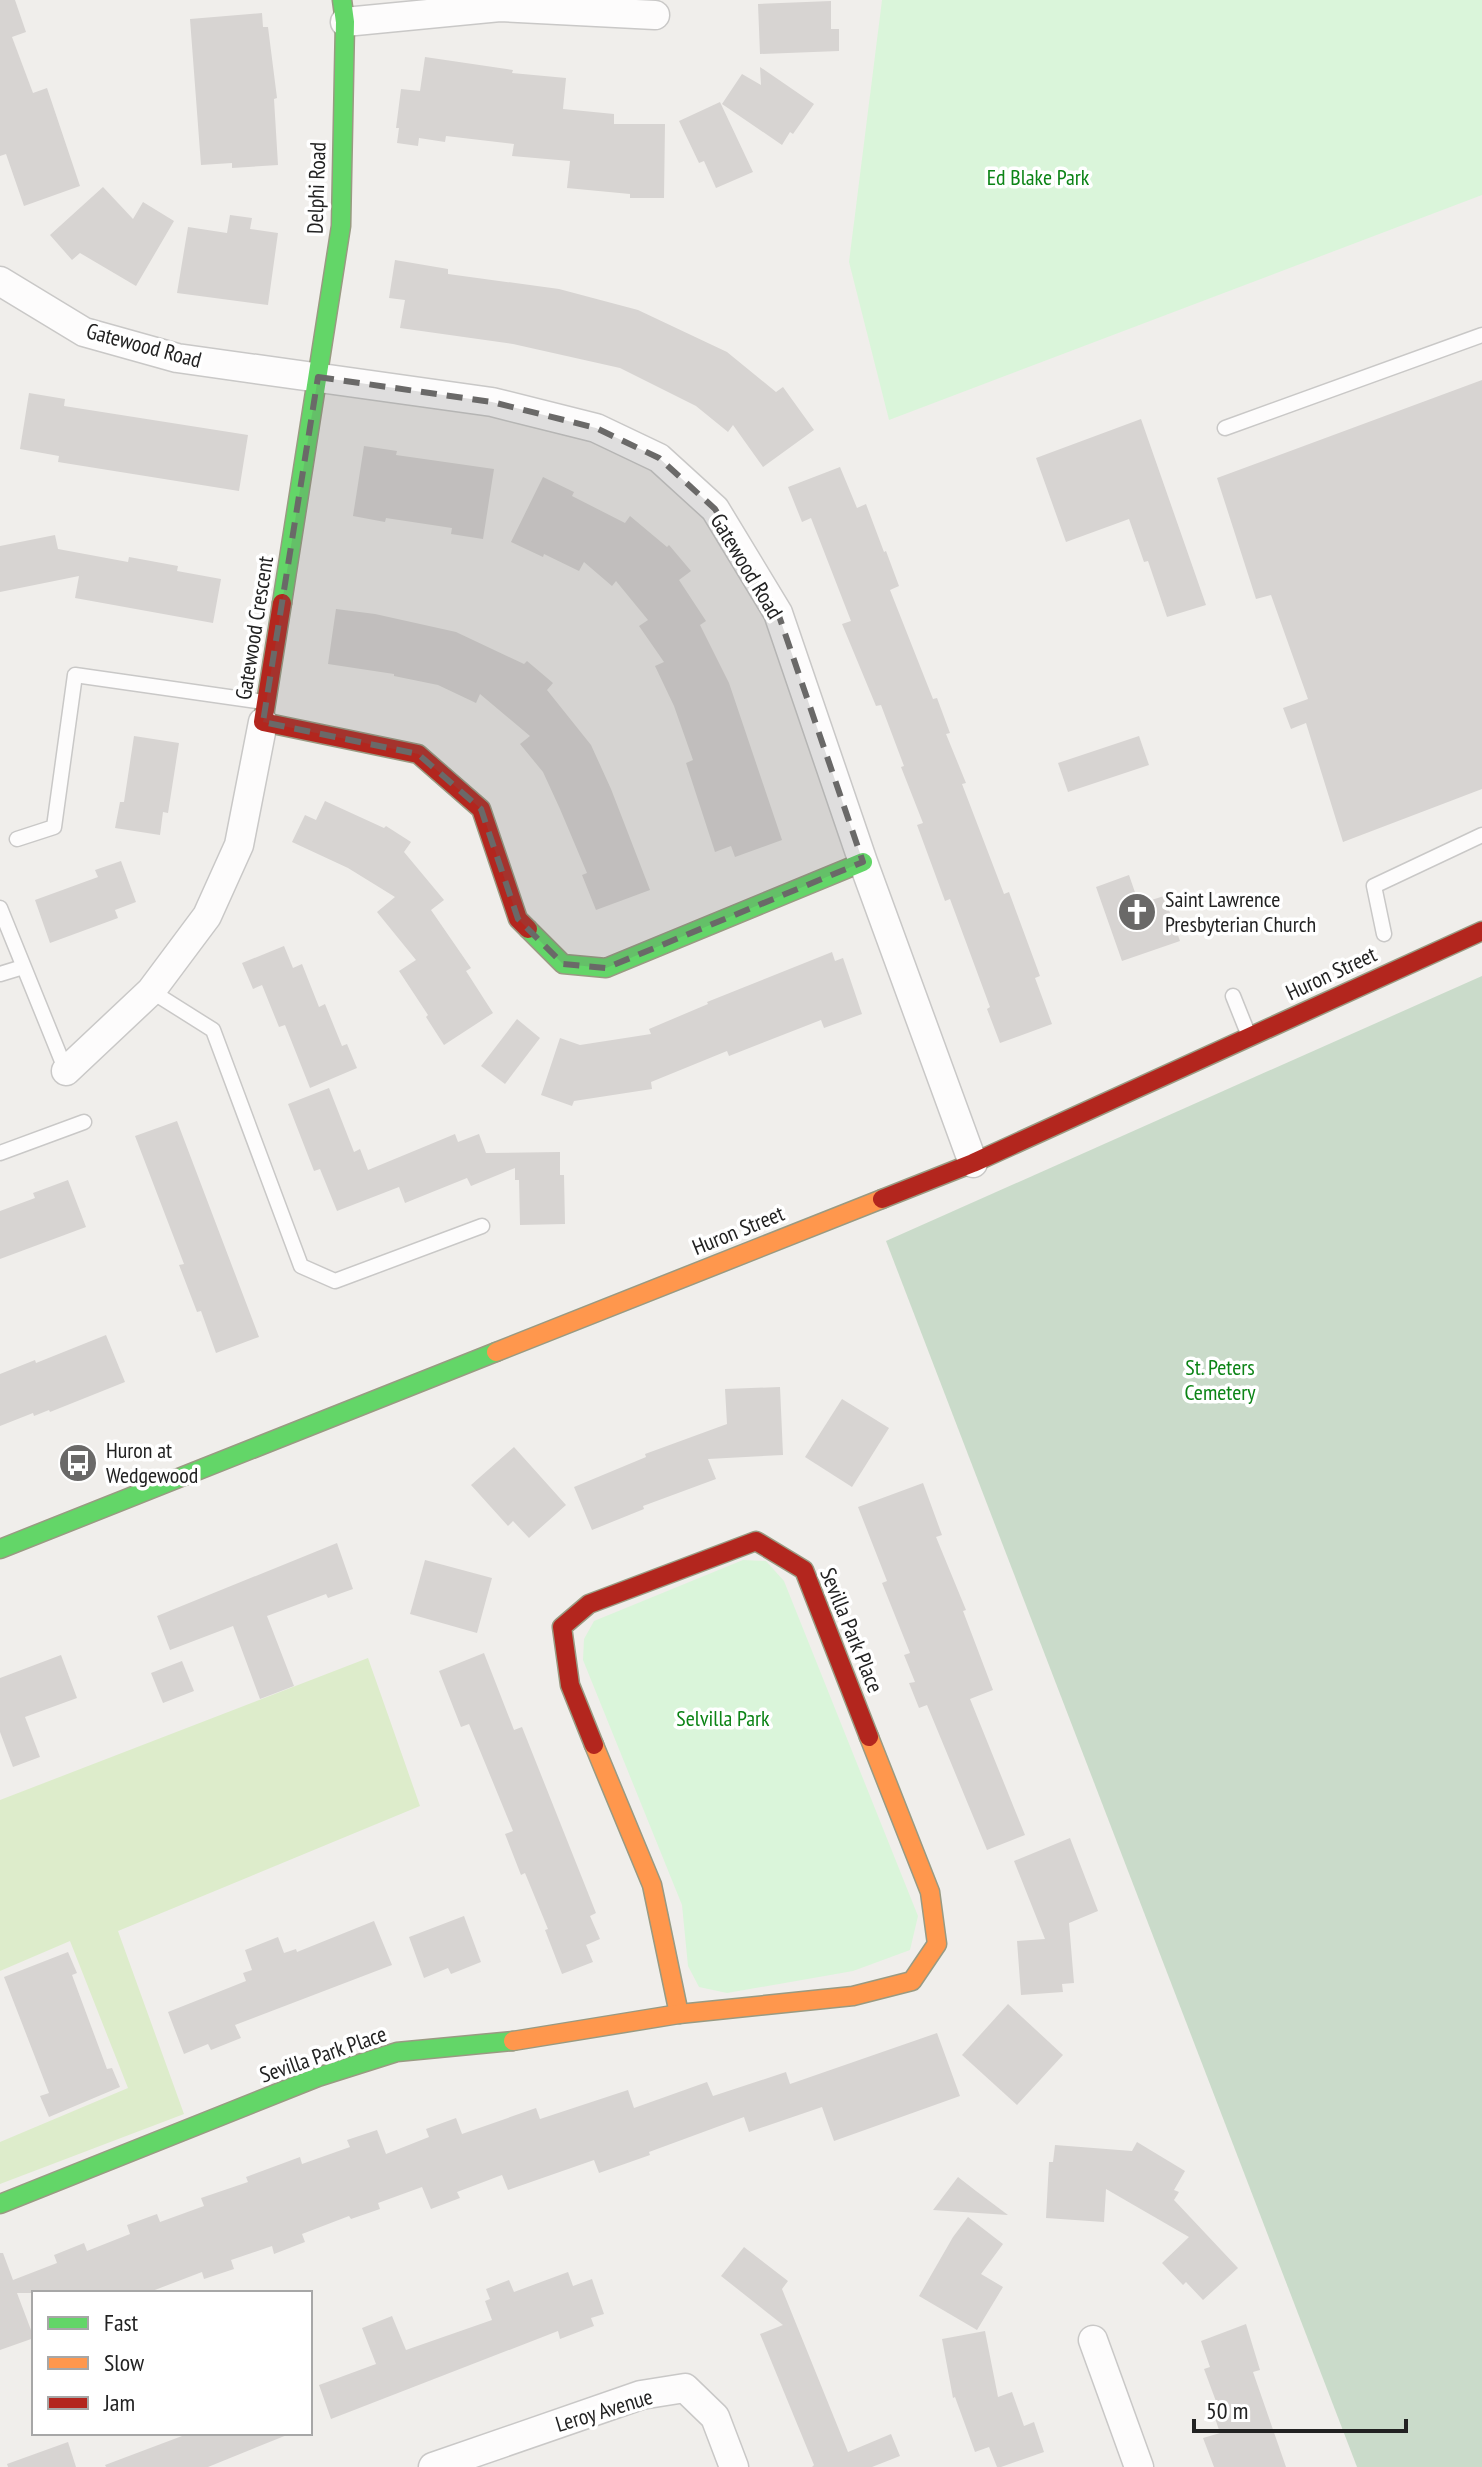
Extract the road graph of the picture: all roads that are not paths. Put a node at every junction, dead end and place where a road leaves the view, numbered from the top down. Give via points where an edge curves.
1 (343, 11) edge
2 (655, 15) dead end
3 (0, 281) edge
4 (1482, 335) edge
5 (318, 377) junction
6 (1225, 428) dead end
7 (265, 712) junction
8 (1482, 835) edge
9 (17, 839) dead end
10 (863, 862) junction
11 (0, 908) edge
12 (1482, 931) edge
13 (1384, 934) dead end
14 (23, 967) junction
15 (0, 974) edge
16 (151, 991) junction
17 (1233, 996) dead end
18 (1249, 1037) junction
19 (66, 1071) joint
20 (84, 1122) dead end
21 (0, 1153) edge
22 (973, 1163) junction
23 (482, 1226) dead end
24 (0, 1549) edge
25 (679, 2014) junction
26 (0, 2204) edge
27 (1093, 2340) dead end
28 (433, 2467) edge
29 (734, 2467) edge
30 (1139, 2467) edge

1 - 2 street via 500,7
1 - 5 street, Delphi Road via 341,226
3 - 5 street, Gatewood Road via 84,332 177,358
4 - 6 lane
5 - 7 street, Gatewood Crescent
5 - 10 street, Gatewood Road via 492,402 596,428 659,458 715,509 778,613
7 - 9 lane via 75,675 54,827
7 - 10 street, Gatewood Crescent via 418,754 481,809 518,919 563,964 606,968
7 - 16 street via 239,845 207,916
8 - 13 lane via 1374,886
10 - 22 street, Gatewood Road
11 - 14 lane
12 - 18 street, Huron Street
14 - 15 lane
14 - 19 lane
16 - 19 street
16 - 23 lane via 213,1030 301,1266 335,1281
17 - 18 lane
18 - 22 street, Huron Street
20 - 21 lane
22 - 24 street, Huron Street
25 - 25 street, Sevilla Park Place via 853,1996 912,1981 937,1944 930,1892 804,1570 756,1541 589,1604 562,1627 570,1685 652,1885
25 - 26 street, Sevilla Park Place via 495,2044 397,2052 318,2077
27 - 30 street
28 - 29 street, Leroy Avenue via 641,2395 685,2388 715,2417

